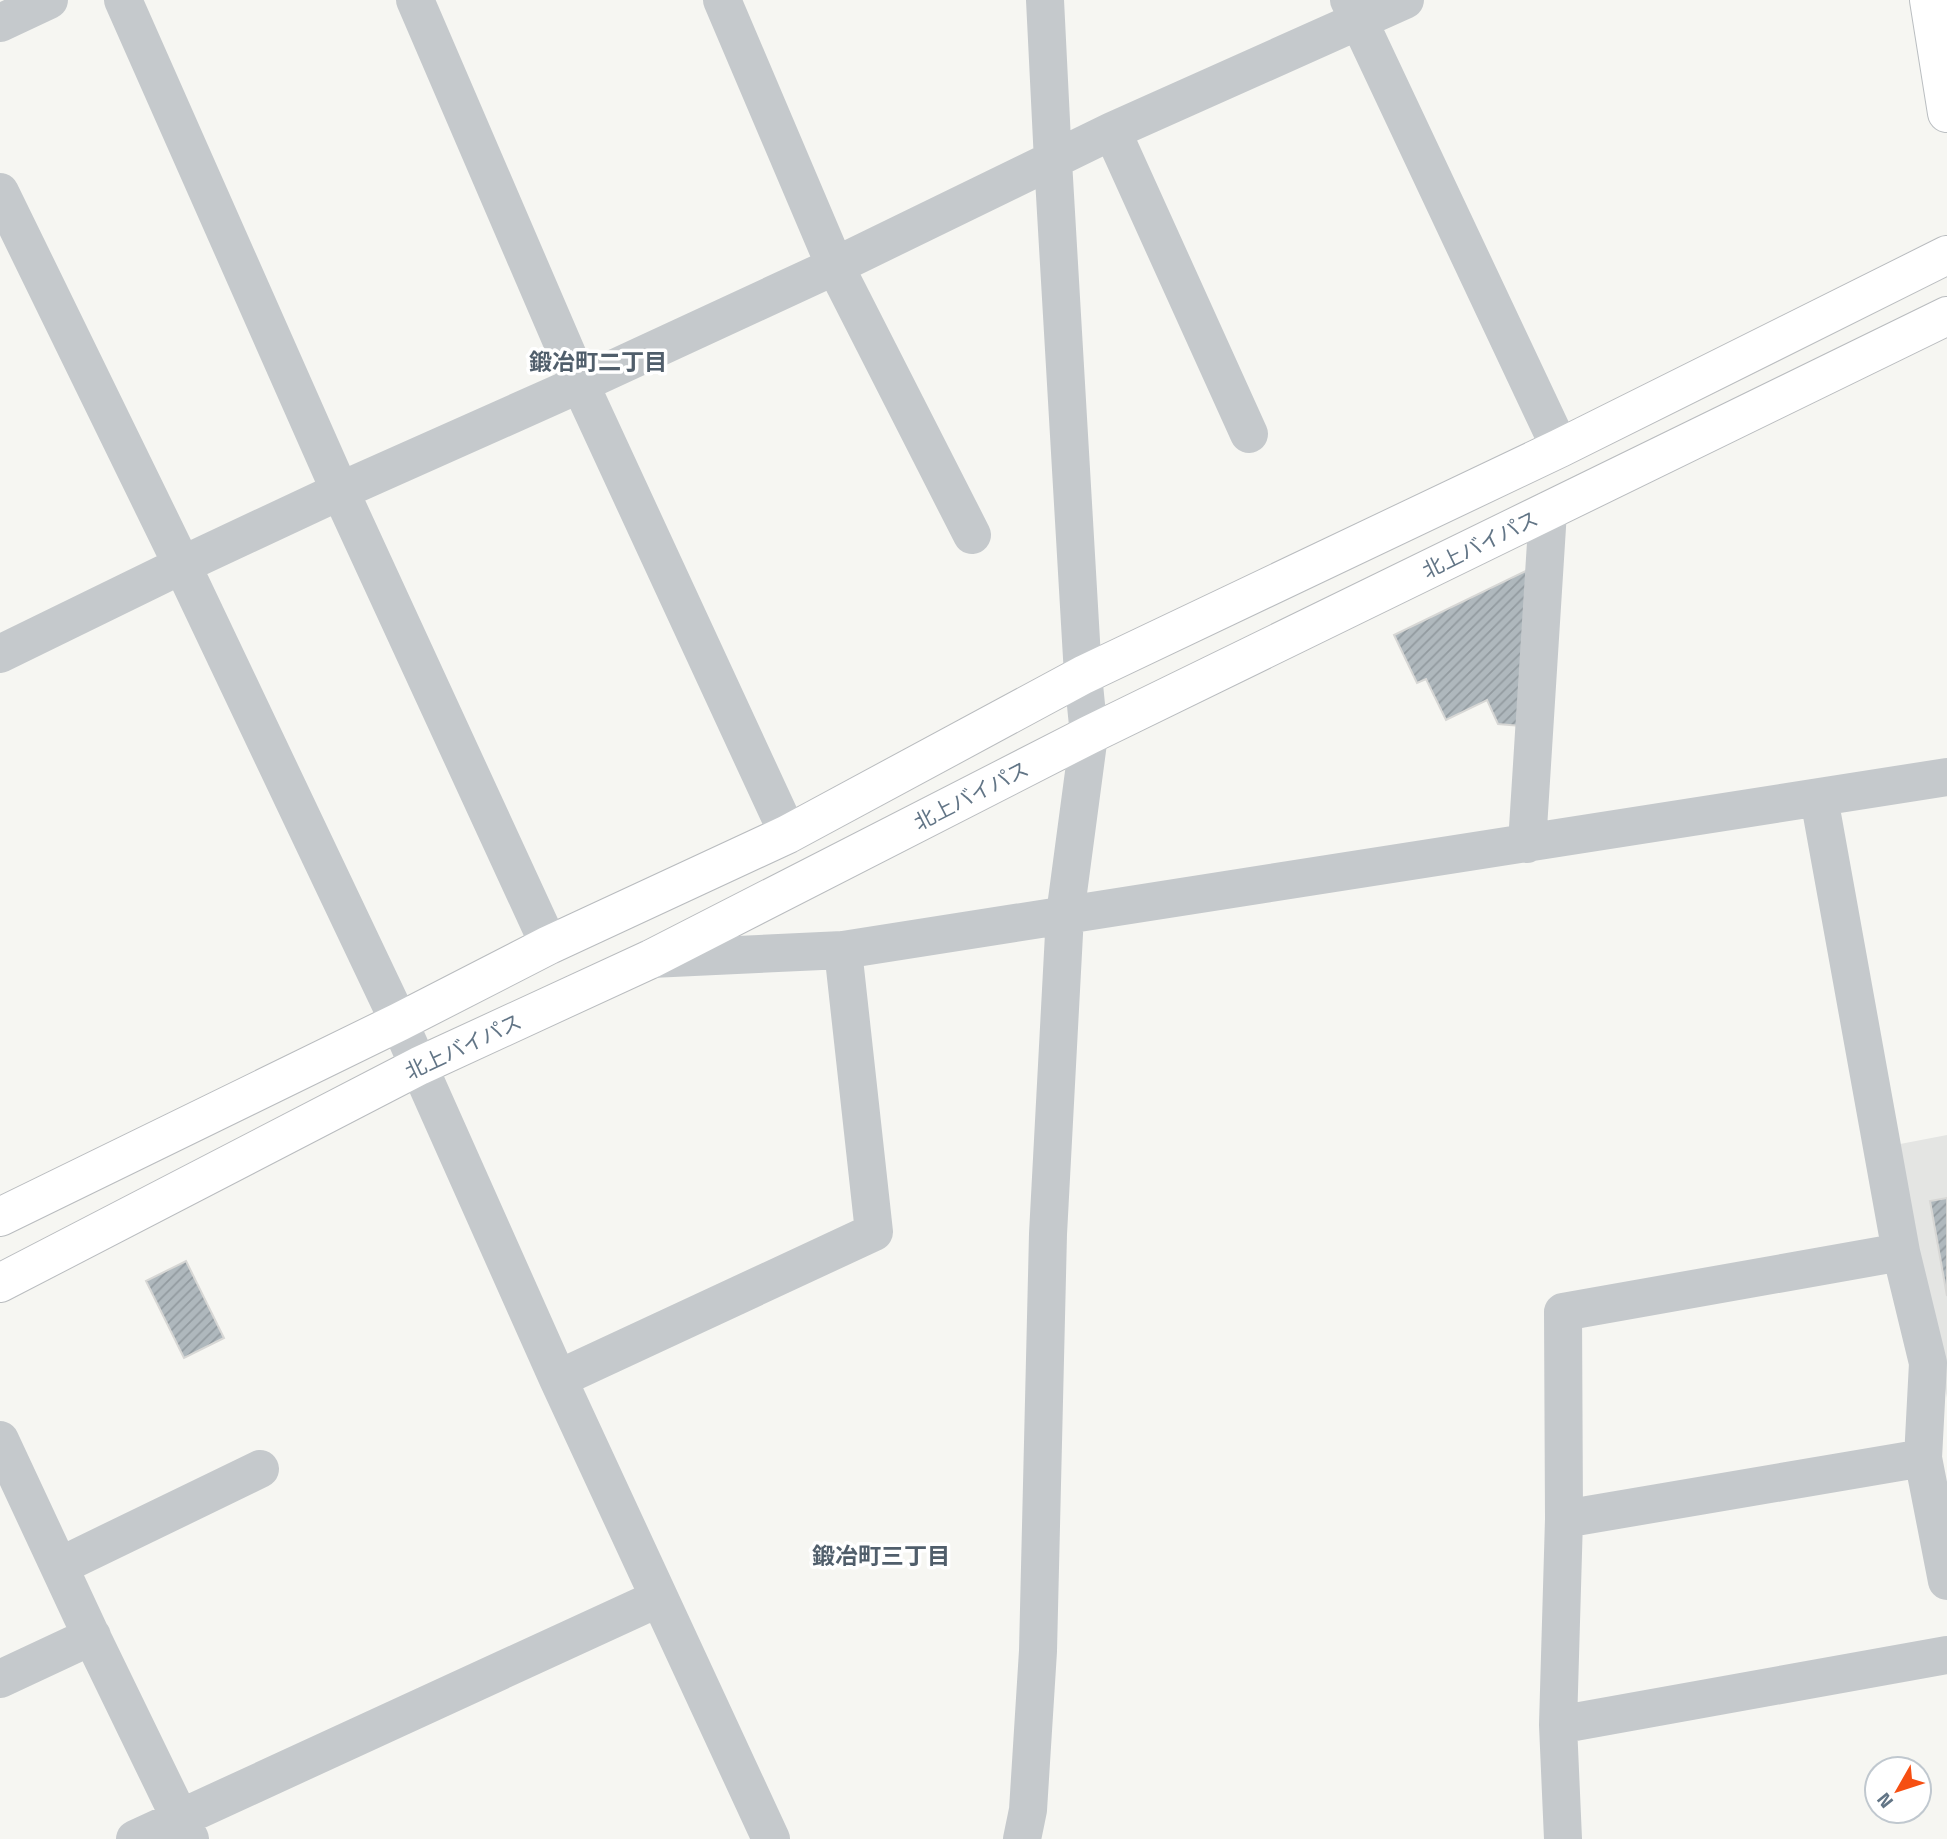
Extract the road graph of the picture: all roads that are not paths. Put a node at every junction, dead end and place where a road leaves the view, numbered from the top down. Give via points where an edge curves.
1 (49, 0) edge
2 (122, 0) edge
3 (415, 0) edge
4 (722, 0) edge
5 (1045, 0) edge
6 (1405, 0) edge
7 (1928, 0) edge
8 (1354, 11) edge
9 (0, 23) edge
10 (1947, 113) edge
11 (1112, 131) junction
12 (1053, 161) junction
13 (0, 192) edge
14 (1947, 255) edge
15 (835, 266) junction
16 (1947, 316) edge
17 (580, 384) junction
18 (1249, 434) dead end
19 (1560, 448) junction
20 (340, 491) junction
21 (1548, 511) junction
22 (972, 535) dead end
23 (182, 565) junction
24 (0, 654) edge
25 (1083, 675) junction
26 (1090, 735) junction
27 (1947, 777) edge
28 (1819, 798) junction
29 (788, 834) junction
30 (1527, 844) junction
31 (1065, 915) junction
32 (549, 945) junction
33 (843, 950) junction
34 (651, 959) junction
35 (399, 1022) junction
36 (419, 1066) junction
37 (0, 1217) edge
38 (1901, 1252) junction
39 (0, 1283) edge
40 (558, 1379) junction
41 (2, 1450) edge
42 (1923, 1458) junction
43 (260, 1469) dead end
44 (1564, 1519) junction
45 (60, 1566) junction
46 (1947, 1581) edge
47 (659, 1598) junction
48 (92, 1636) junction
49 (1947, 1655) edge
50 (0, 1679) edge
51 (1558, 1725) junction
52 (185, 1828) edge
53 (135, 1839) edge
54 (771, 1839) edge
55 (1021, 1839) edge
56 (1563, 1839) edge

1 - 9 street
2 - 20 street
3 - 17 street
4 - 15 street
5 - 12 street
6 - 8 street
7 - 10 main road
8 - 11 street
8 - 19 street
11 - 12 street
11 - 18 street
12 - 15 street
12 - 25 street
13 - 23 street
14 - 19 main road
15 - 17 street
15 - 22 street
16 - 21 main road, 北上バイパス
17 - 20 street
17 - 29 street
19 - 25 main road
20 - 23 street
20 - 32 street
21 - 26 main road, 北上バイパス
21 - 30 street
23 - 24 street
23 - 35 street
25 - 26 street
25 - 29 main road
26 - 31 street
26 - 34 main road, 北上バイパス
27 - 28 street
28 - 30 street
28 - 38 street
29 - 32 main road
30 - 31 street
31 - 33 street
31 - 55 street via 1048,1234 1038,1651 1028,1810
32 - 35 main road
33 - 34 street
33 - 40 street via 874,1232
34 - 36 main road, 北上バイパス
35 - 36 street
35 - 37 main road
36 - 39 main road, 北上バイパス
36 - 40 street
38 - 42 street via 1928,1363
38 - 44 street via 1563,1311
40 - 47 street
41 - 45 street
42 - 44 street
42 - 46 street
43 - 45 street
44 - 51 street
45 - 48 street
47 - 52 street
47 - 54 street
48 - 50 street
48 - 52 street
49 - 51 street
51 - 56 street
52 - 53 street

